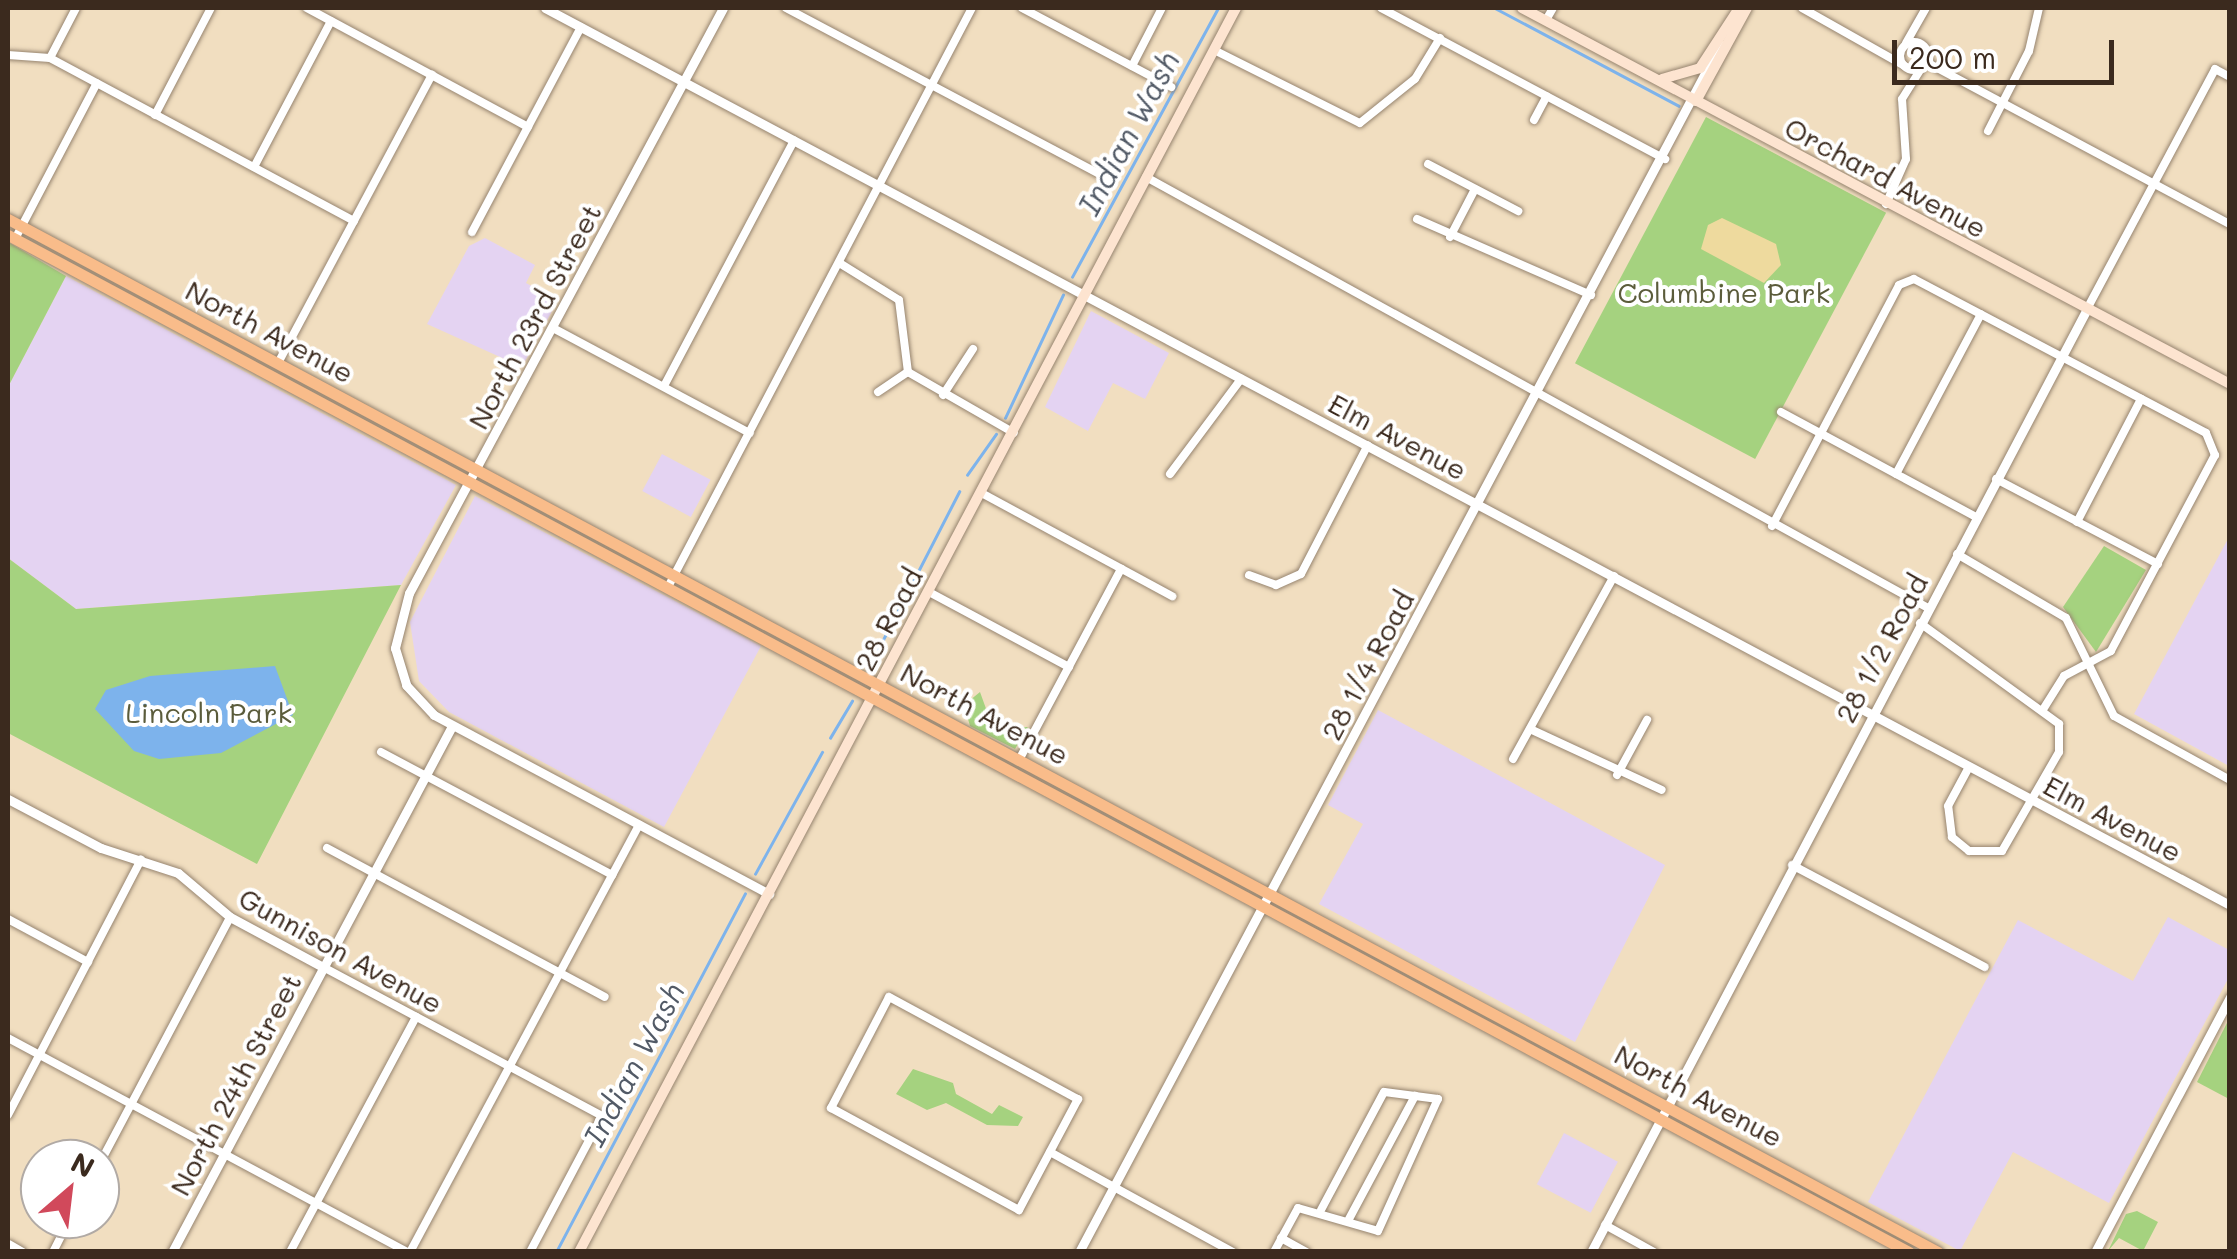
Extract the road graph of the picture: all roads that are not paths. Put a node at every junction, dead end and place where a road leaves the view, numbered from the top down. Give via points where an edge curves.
1 (76, 8) edge
2 (212, 8) edge
3 (307, 8) edge
4 (545, 8) edge
5 (723, 8) edge
6 (786, 8) edge
7 (972, 8) edge
8 (1022, 8) edge
9 (1162, 8) edge
10 (1236, 8) edge
11 (1381, 8) edge
12 (1522, 8) edge
13 (1553, 8) edge
14 (1739, 8) edge
15 (1747, 8) edge
16 (1802, 8) edge
17 (1926, 8) edge
18 (2039, 8) edge
19 (1546, 20) junction
20 (332, 21) junction
21 (581, 27) junction
22 (1440, 38) junction
23 (1902, 48) junction
24 (1214, 50) junction
25 (8, 55) edge
26 (50, 58) junction
27 (1924, 65) junction
28 (1132, 66) junction
29 (1905, 66) junction
30 (432, 74) junction
31 (1645, 74) junction
32 (2230, 77) edge
33 (684, 82) junction
34 (97, 83) junction
35 (931, 84) junction
36 (1171, 88) dead end
37 (1547, 96) junction
38 (1696, 101) junction
39 (2003, 103) junction
40 (155, 114) junction
41 (1534, 120) dead end
42 (528, 126) junction
43 (1988, 131) dead end
44 (794, 140) junction
45 (1665, 159) junction
46 (1428, 164) dead end
47 (254, 167) junction
48 (1146, 177) junction
49 (1112, 180) dead end
50 (879, 186) junction
51 (2158, 186) junction
52 (1475, 189) junction
53 (1886, 204) junction
54 (1518, 211) dead end
55 (8, 219) edge
56 (1417, 220) dead end
57 (354, 221) junction
58 (2230, 224) edge
59 (22, 226) junction
60 (472, 232) dead end
61 (1450, 236) junction
62 (11, 237) edge
63 (42, 254) junction
64 (87, 262) junction
65 (841, 264) junction
66 (90, 279) junction
67 (1084, 295) junction
68 (1591, 295) junction
69 (155, 298) junction
70 (2087, 309) junction
71 (1981, 314) junction
72 (194, 326) junction
73 (553, 328) junction
74 (974, 349) dead end
75 (2061, 356) junction
76 (274, 369) junction
77 (908, 372) junction
78 (1241, 379) junction
79 (2230, 384) edge
80 (664, 386) junction
81 (878, 392) dead end
82 (943, 395) junction
83 (1536, 398) junction
84 (2141, 399) junction
85 (1781, 412) dead end
86 (750, 433) junction
87 (1016, 434) junction
88 (1821, 434) junction
89 (1368, 445) junction
90 (1170, 474) dead end
91 (1896, 474) junction
92 (473, 475) junction
93 (1996, 479) junction
94 (985, 496) junction
95 (1478, 503) junction
96 (1976, 517) junction
97 (2077, 522) junction
98 (1772, 526) junction
99 (1956, 554) junction
100 (2158, 564) junction
101 (1122, 570) junction
102 (1248, 575) dead end
103 (1614, 576) junction
104 (672, 581) junction
105 (928, 592) junction
106 (1172, 596) dead end
107 (1928, 608) junction
108 (711, 610) junction
109 (1920, 623) junction
110 (772, 627) junction
111 (770, 641) junction
112 (829, 658) junction
113 (2088, 662) junction
114 (1069, 667) junction
115 (876, 690) junction
116 (2044, 708) junction
117 (1871, 714) junction
118 (1647, 720) dead end
119 (452, 726) junction
120 (1530, 730) junction
121 (955, 740) junction
122 (381, 752) dead end
123 (1514, 758) dead end
124 (1019, 760) junction
125 (1969, 766) junction
126 (1020, 775) junction
127 (1617, 775) junction
128 (425, 776) junction
129 (2230, 780) edge
130 (1662, 790) dead end
131 (1081, 793) junction
132 (8, 799) edge
133 (2034, 802) junction
134 (1124, 823) junction
135 (639, 825) junction
136 (328, 848) dead end
137 (141, 860) junction
138 (1792, 864) junction
139 (373, 872) junction
140 (612, 876) junction
141 (769, 894) junction
142 (1267, 900) junction
143 (2230, 905) edge
144 (230, 917) junction
145 (8, 919) edge
146 (1310, 931) junction
147 (1372, 949) junction
148 (1359, 957) junction
149 (88, 962) junction
150 (1985, 966) dead end
151 (323, 967) junction
152 (560, 972) junction
153 (1423, 976) junction
154 (2230, 996) edge
155 (606, 997) dead end
156 (1467, 1000) junction
157 (1454, 1008) junction
158 (416, 1017) junction
159 (8, 1038) edge
160 (39, 1054) junction
161 (1560, 1057) junction
162 (509, 1066) junction
163 (1415, 1096) junction
164 (131, 1104) junction
165 (1662, 1111) junction
166 (8, 1115) edge
167 (113, 1139) edge
168 (1706, 1142) junction
169 (1050, 1152) junction
170 (224, 1153) junction
171 (1776, 1165) junction
172 (1764, 1173) junction
173 (1114, 1186) junction
174 (1819, 1188) junction
175 (316, 1203) junction
176 (1321, 1210) junction
177 (1862, 1211) junction
178 (1847, 1218) junction
179 (1349, 1219) junction
180 (1605, 1226) junction
181 (1282, 1238) junction
182 (8, 1244) edge
183 (22, 1252) edge
184 (172, 1252) edge
185 (290, 1252) edge
186 (409, 1252) edge
187 (530, 1252) edge
188 (578, 1252) edge
189 (1079, 1252) edge
190 (1232, 1252) edge
191 (1274, 1252) edge
192 (1306, 1252) edge
193 (1591, 1252) edge
194 (1654, 1252) edge
195 (1910, 1252) edge
196 (1938, 1252) edge
197 (2095, 1252) edge

1 - 26 street
2 - 40 street
3 - 20 street
4 - 21 street, Elm Avenue
5 - 33 street, North 23rd Street
6 - 35 street
7 - 35 street
8 - 28 street
9 - 28 street
10 - 24 main road, 28 Road
11 - 22 street
12 - 19 main road, Orchard Avenue
13 - 19 street
14 - 31 main road via 1694,74
14 - 38 street, 28 1/4 Road
15 - 38 main road, 28 1/4 Road
16 - 29 street
17 - 23 street
18 - 39 street
19 - 31 main road, Orchard Avenue
20 - 30 street
20 - 47 street
21 - 33 street, Elm Avenue
21 - 42 street
22 - 24 street via 1415,78 1360,122
22 - 37 street
23 - 27 street via 1923,45
23 - 29 street
24 - 48 main road, 28 Road
25 - 26 street
26 - 34 street
27 - 29 street
27 - 39 street
27 - 53 street via 1902,99 1906,159
28 - 36 street
30 - 42 street
30 - 57 street
31 - 38 main road, Orchard Avenue
32 - 51 street, 28 1/2 Road via 2215,69
33 - 44 street, Elm Avenue
33 - 73 street, North 23rd Street
34 - 40 street
34 - 59 street
35 - 49 street
35 - 50 street
37 - 41 street
37 - 45 street
38 - 45 street, 28 1/4 Road
38 - 53 main road, Orchard Avenue
39 - 43 street
39 - 51 street
40 - 47 street
42 - 60 street
44 - 50 street, Elm Avenue
44 - 80 street
45 - 68 street, 28 1/4 Road
46 - 52 street
47 - 57 street
48 - 67 main road, 28 Road
48 - 83 street via 1458,343
50 - 65 street
50 - 67 street, Elm Avenue
51 - 58 street
51 - 70 street, 28 1/2 Road
52 - 54 street
52 - 61 street
53 - 70 main road, Orchard Avenue
55 - 59 main road, North Avenue
56 - 61 street
57 - 76 street
59 - 62 street
59 - 64 main road, North Avenue
61 - 68 street
62 - 63 main road, North Avenue
63 - 64 main road
63 - 66 main road, North Avenue
64 - 69 main road, North Avenue
65 - 77 street via 898,300
65 - 86 street
66 - 69 main road
66 - 72 main road, North Avenue
67 - 78 street, Elm Avenue
67 - 87 main road, 28 Road
68 - 83 street, 28 1/4 Road
69 - 72 main road, North Avenue
70 - 75 street, 28 1/2 Road
70 - 79 main road, Orchard Avenue
71 - 75 street
71 - 88 street via 1914,278 1899,285
71 - 91 street
72 - 76 main road, North Avenue
72 - 76 main road, North Avenue via 232,354
73 - 80 street
73 - 92 street, North 23rd Street
74 - 82 street
75 - 84 street
75 - 93 street, 28 1/2 Road
76 - 92 main road, North Avenue
76 - 92 main road, North Avenue via 329,390
77 - 81 street
77 - 82 street
78 - 89 street, Elm Avenue
78 - 90 street
80 - 86 street
82 - 87 street
83 - 95 street, 28 1/4 Road
83 - 98 street
84 - 97 street
84 - 100 street via 2216,445
85 - 88 street
86 - 104 street
87 - 94 main road, 28 Road
88 - 91 street
88 - 98 street
89 - 95 street, Elm Avenue
89 - 102 street via 1297,578 1276,586
91 - 96 street
92 - 104 main road, North Avenue
92 - 119 street, North 23rd Street via 404,603 395,648 418,700
93 - 96 street, 28 1/2 Road
93 - 97 street
94 - 101 street
94 - 105 main road, 28 Road
95 - 103 street, Elm Avenue
95 - 142 street, 28 1/4 Road
96 - 99 street, 28 1/2 Road
97 - 100 street
98 - 107 street
99 - 107 street, 28 1/2 Road
99 - 113 street via 2066,618
100 - 113 street via 2111,651
101 - 106 street
101 - 114 street
103 - 117 street, Elm Avenue
103 - 120 street
104 - 108 main road, North Avenue
104 - 110 main road, North Avenue
105 - 114 street
105 - 115 main road, 28 Road
107 - 109 street, 28 1/2 Road
108 - 110 main road
108 - 111 main road, North Avenue
109 - 116 street
109 - 117 street, 28 1/2 Road
110 - 112 main road, North Avenue
111 - 112 main road
111 - 115 main road, North Avenue
112 - 115 main road, North Avenue
113 - 116 street via 2064,676
113 - 129 street via 2114,716
114 - 124 street
115 - 121 main road, North Avenue
115 - 124 main road, North Avenue
115 - 141 main road, 28 Road
116 - 133 street via 2062,744
117 - 125 street, Elm Avenue
117 - 138 street, 28 1/2 Road
118 - 127 street
119 - 128 street, North 24th Street
119 - 135 street
120 - 123 street
120 - 127 street
121 - 124 main road
121 - 126 main road, North Avenue
122 - 128 street
124 - 131 main road, North Avenue
125 - 133 street, Elm Avenue
125 - 133 street via 1947,820 1969,851 2002,851
126 - 131 main road
126 - 134 main road, North Avenue
127 - 130 street
128 - 139 street, North 24th Street
128 - 140 street
131 - 134 main road, North Avenue
132 - 137 street, Gunnison Avenue
133 - 143 street, Elm Avenue
134 - 142 main road, North Avenue
135 - 140 street
135 - 141 street
136 - 139 street
137 - 144 street, Gunnison Avenue via 184,876
137 - 149 street
138 - 150 street
138 - 165 street, 28 1/2 Road
139 - 151 street, North 24th Street
139 - 152 street
140 - 152 street
141 - 188 main road, 28 Road
142 - 146 main road, North Avenue
142 - 147 main road, North Avenue
142 - 173 street, 28 1/4 Road
144 - 151 street, Gunnison Avenue
144 - 164 street
145 - 149 street
146 - 147 main road
146 - 148 main road, North Avenue
147 - 153 main road, North Avenue
148 - 153 main road
148 - 157 main road, North Avenue
149 - 160 street
151 - 158 street, Gunnison Avenue
151 - 170 street, North 24th Street
152 - 155 street
152 - 162 street
153 - 156 main road, North Avenue
154 - 197 street
156 - 157 main road
156 - 161 main road, North Avenue
157 - 161 main road, North Avenue
158 - 162 street, Gunnison Avenue
158 - 175 street
159 - 160 street
160 - 164 street
160 - 166 street
161 - 165 main road, North Avenue
161 - 165 main road, North Avenue via 1613,1078
162 - 186 street
162 - 187 street, Gunnison Avenue via 602,1116
163 - 176 street via 1384,1092
163 - 179 street
163 - 179 street via 1438,1099 1378,1231
164 - 167 street
164 - 170 street
165 - 168 main road, North Avenue
165 - 171 main road, North Avenue
165 - 180 street, 28 1/2 Road
168 - 171 main road
168 - 172 main road, North Avenue
169 - 169 street via 1078,1099 890,998 831,1108 1019,1210
169 - 173 street
170 - 175 street
170 - 184 street, North 24th Street
171 - 174 main road, North Avenue
172 - 174 main road
172 - 178 main road, North Avenue
173 - 189 street, 28 1/4 Road
173 - 190 street
174 - 177 main road, North Avenue
175 - 185 street
175 - 186 street
176 - 179 street
176 - 181 street via 1298,1208
177 - 178 main road
177 - 196 main road, North Avenue
178 - 195 main road, North Avenue
180 - 193 street, 28 1/2 Road
180 - 194 street
181 - 191 street
181 - 192 street
182 - 183 street

